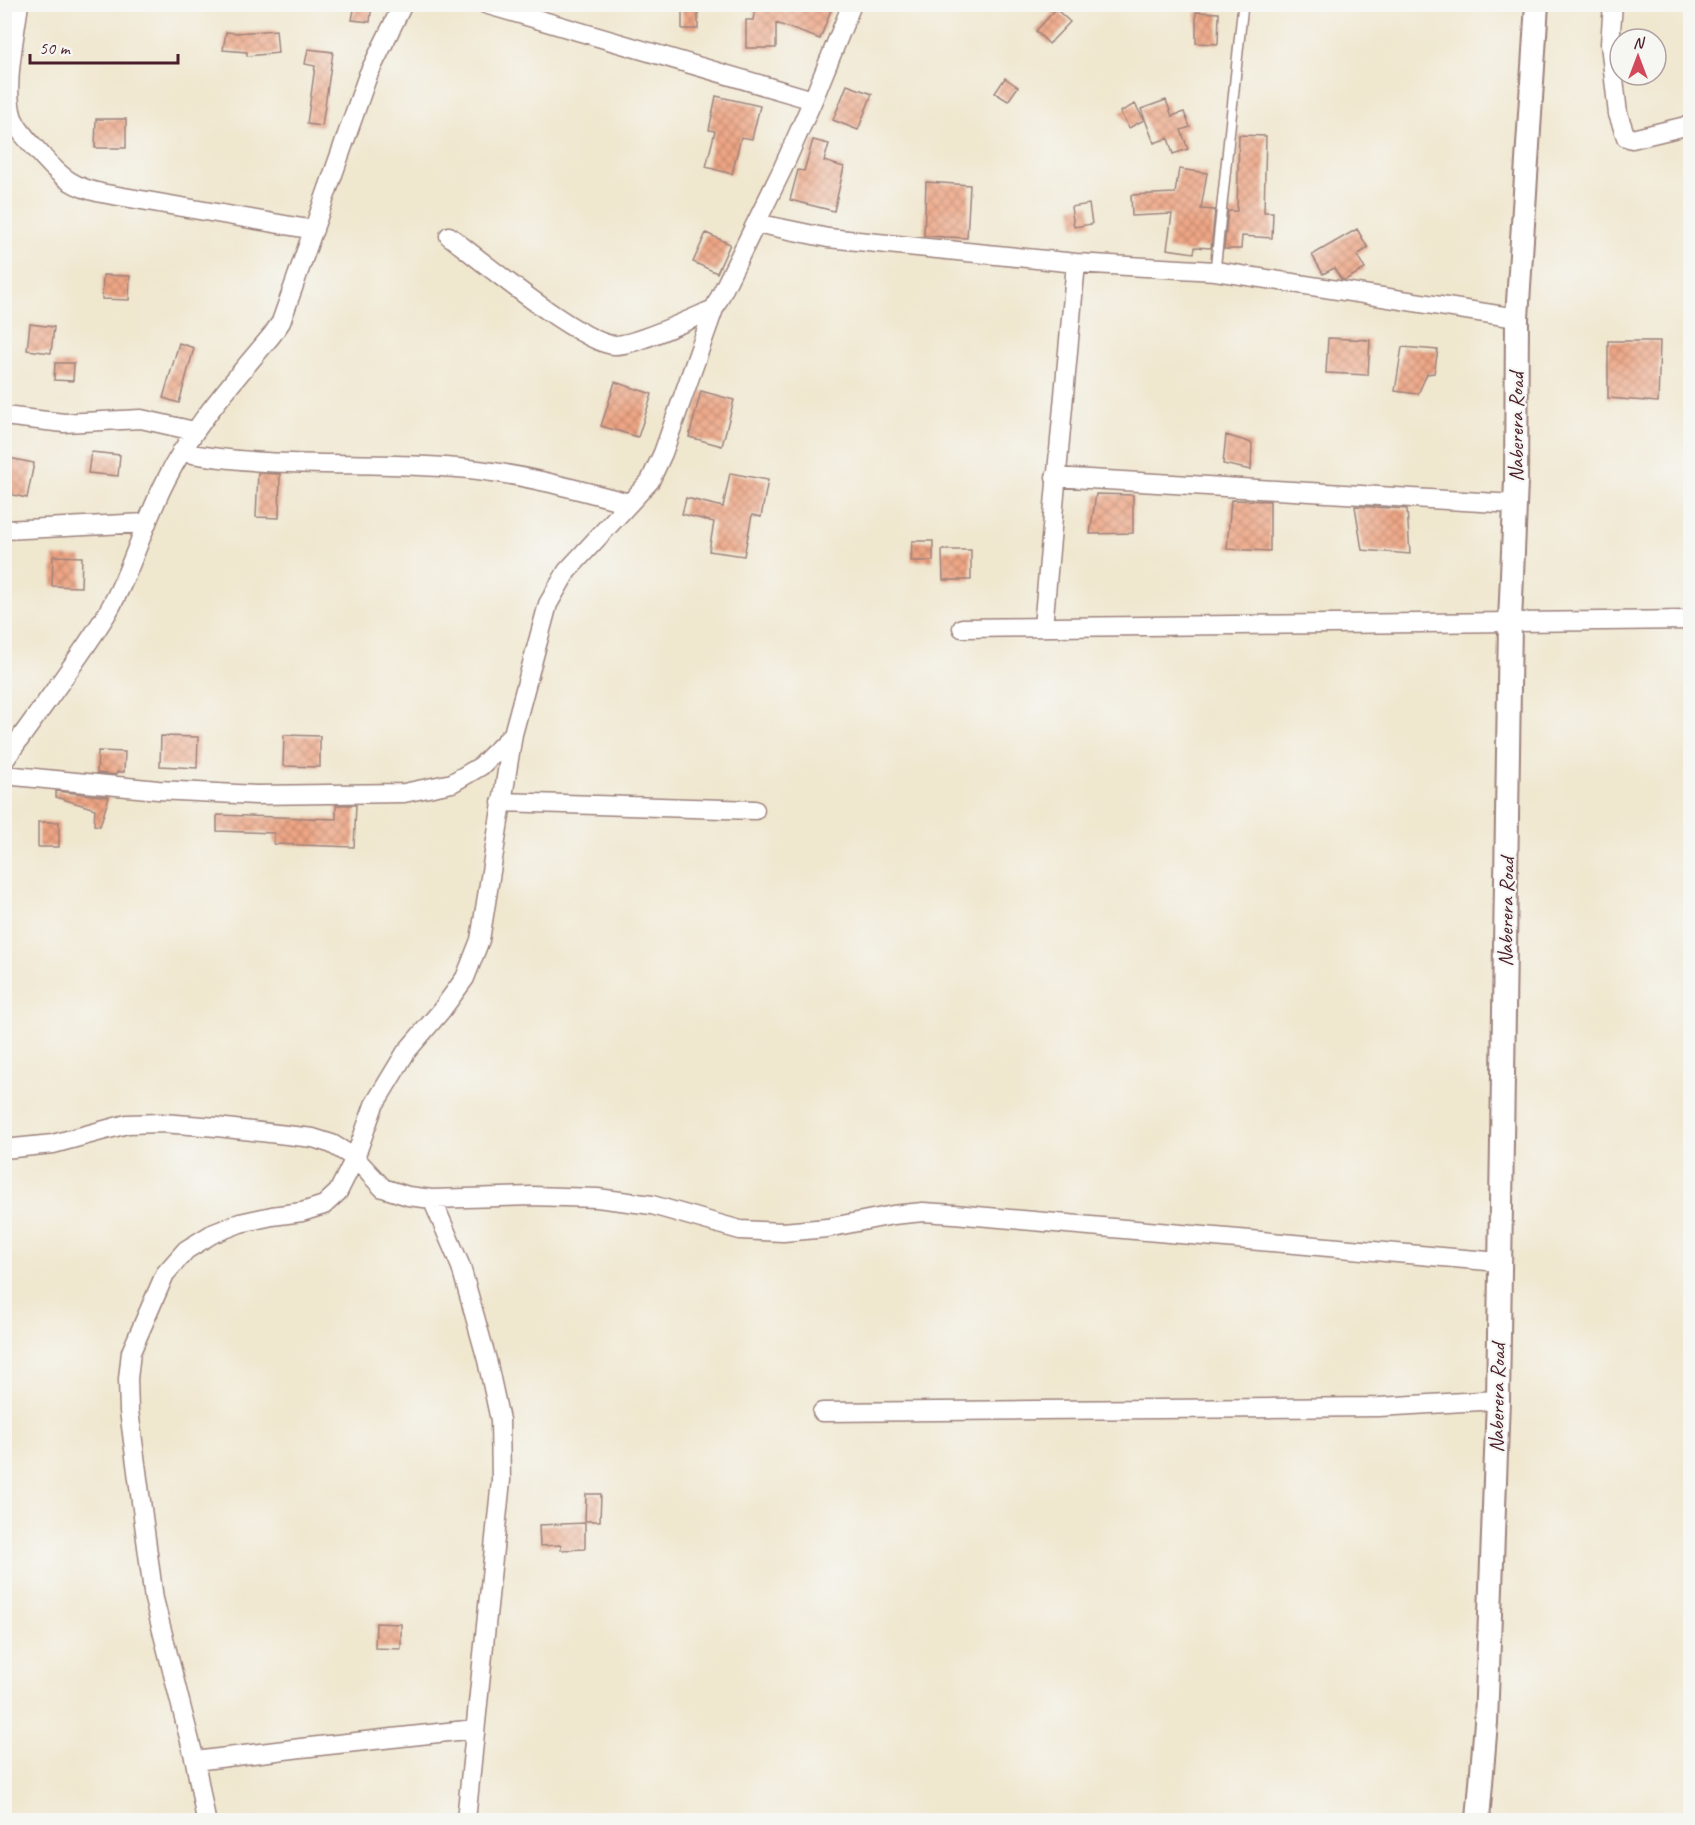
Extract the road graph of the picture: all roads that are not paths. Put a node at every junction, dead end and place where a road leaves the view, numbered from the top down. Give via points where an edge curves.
1 (19, 4) edge
2 (403, 4) edge
3 (485, 4) edge
4 (852, 4) edge
5 (1243, 4) edge
6 (1537, 4) edge
7 (1613, 4) edge
8 (813, 100) junction
9 (1690, 125) edge
10 (756, 224) junction
11 (314, 230) junction
12 (449, 236) dead end
13 (1076, 263) junction
14 (1215, 271) junction
15 (714, 309) junction
16 (1516, 318) junction
17 (4, 416) edge
18 (194, 430) junction
19 (181, 452) junction
20 (1056, 477) junction
21 (629, 503) junction
22 (1515, 504) junction
23 (146, 523) junction
24 (4, 530) edge
25 (1690, 620) edge
26 (1510, 622) junction
27 (1043, 627) junction
28 (963, 628) dead end
29 (513, 734) junction
30 (4, 761) edge
31 (4, 775) edge
32 (501, 802) junction
33 (755, 810) dead end
34 (4, 1149) edge
35 (355, 1158) junction
36 (432, 1199) junction
37 (1499, 1262) junction
38 (1498, 1400) junction
39 (822, 1412) dead end
40 (475, 1730) junction
41 (195, 1761) junction
42 (206, 1821) edge
43 (466, 1821) edge
44 (1478, 1821) edge

1 - 11 street via 10,77 11,110 14,121 66,180 101,193
2 - 11 street via 368,75
3 - 8 street
4 - 8 street
5 - 14 lane
6 - 16 street, Naberera Road
7 - 9 street via 1610,44 1618,114 1626,137 1640,138
8 - 10 street
10 - 13 street via 828,238
10 - 15 street
11 - 18 street via 281,322
12 - 15 street via 554,314 592,338 614,345 637,340
13 - 14 street
13 - 20 street
14 - 16 street
15 - 21 street via 663,453 650,481
16 - 22 street, Naberera Road
17 - 18 street via 64,423 141,419
18 - 19 street
19 - 21 street via 268,463 478,470 544,481
19 - 23 street
20 - 22 street
20 - 27 street
21 - 29 street via 567,571 548,604
22 - 26 street, Naberera Road
23 - 24 street
23 - 30 street via 125,580 105,615
25 - 26 street
26 - 27 street
26 - 37 street, Naberera Road
27 - 28 street
29 - 31 street via 481,766 452,783 404,792 256,795
29 - 32 street
32 - 33 street
32 - 35 street via 480,940 465,978 406,1052 374,1105
34 - 35 street via 53,1144 127,1124 162,1123 313,1138
35 - 36 street via 383,1188
35 - 41 street via 338,1192 324,1205 240,1223 186,1250 165,1274 131,1352 129,1412 154,1599
36 - 37 street via 597,1198 652,1205 740,1230 783,1232 923,1212
36 - 40 street via 461,1267 500,1420 501,1480
37 - 38 street, Naberera Road
38 - 39 street via 1379,1407
38 - 44 street, Naberera Road via 1486,1722
40 - 41 street
40 - 43 street
41 - 42 street

